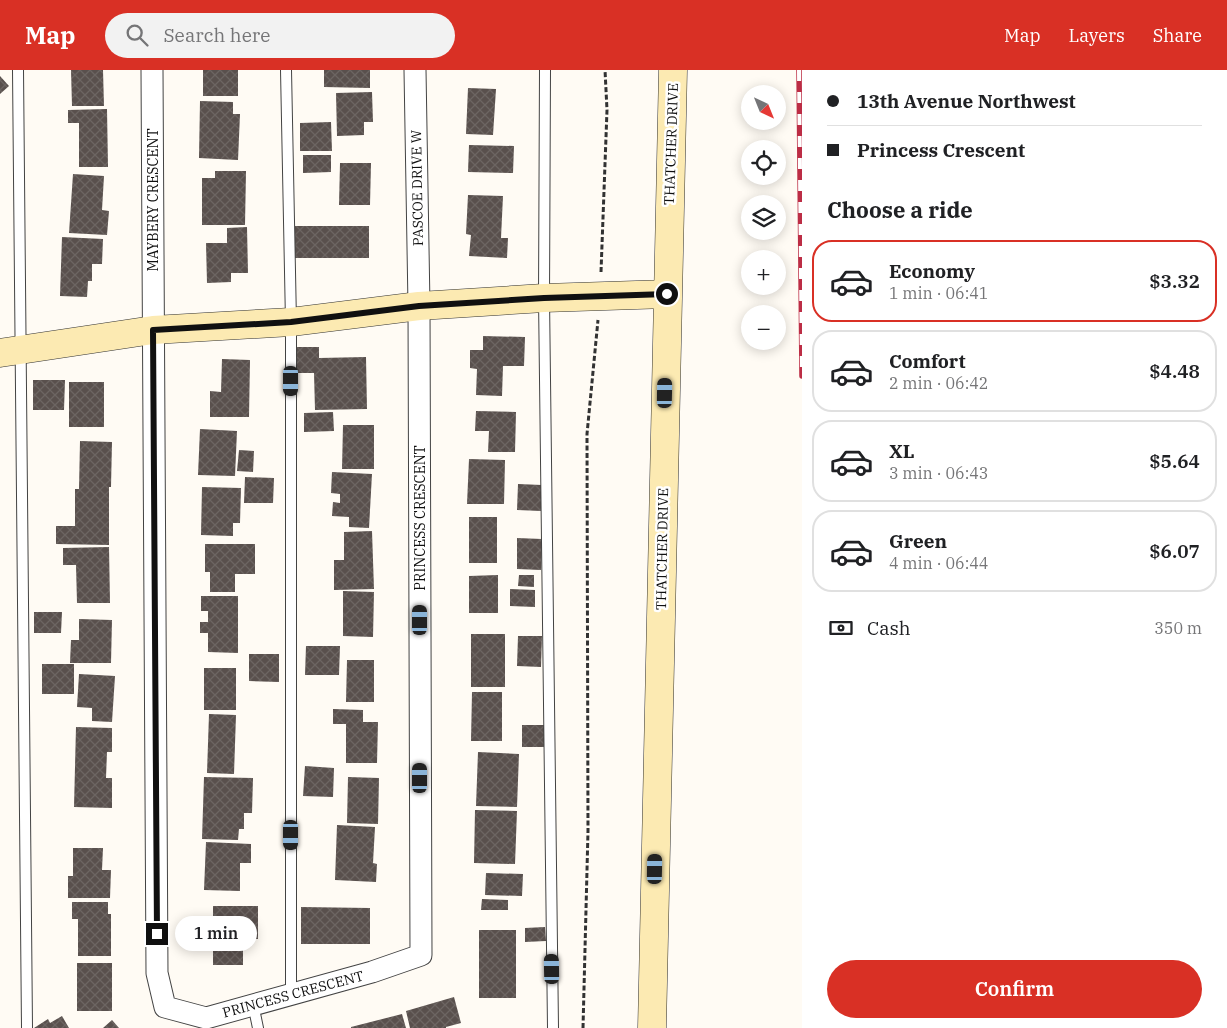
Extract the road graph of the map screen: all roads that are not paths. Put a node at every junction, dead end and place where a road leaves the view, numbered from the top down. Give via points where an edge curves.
1 (18, 70) edge
2 (152, 70) edge
3 (286, 70) edge
4 (415, 70) edge
5 (545, 70) edge
6 (673, 70) edge
7 (667, 294) junction
8 (544, 298) junction
9 (419, 306) junction
10 (291, 322) junction
11 (153, 330) junction
12 (11, 352) edge
13 (291, 994) junction
14 (253, 1004) junction
15 (27, 1028) edge
16 (258, 1028) edge
17 (553, 1028) edge
18 (652, 1028) edge

1 - 12 lane
2 - 11 street, MAYBERY CRESCENT
3 - 10 lane
4 - 9 street, PASCOE DRIVE W
5 - 8 lane
6 - 7 main road, THATCHER DRIVE
7 - 8 main road
7 - 18 main road, THATCHER DRIVE
8 - 9 main road
8 - 17 lane
9 - 10 main road
9 - 13 street, PRINCESS CRESCENT via 421,954 372,972
10 - 11 main road
10 - 13 lane
11 - 12 main road
11 - 14 street, PRINCESS CRESCENT via 157,973 165,1007 206,1018
12 - 15 lane
13 - 14 street, PRINCESS CRESCENT
14 - 16 lane

